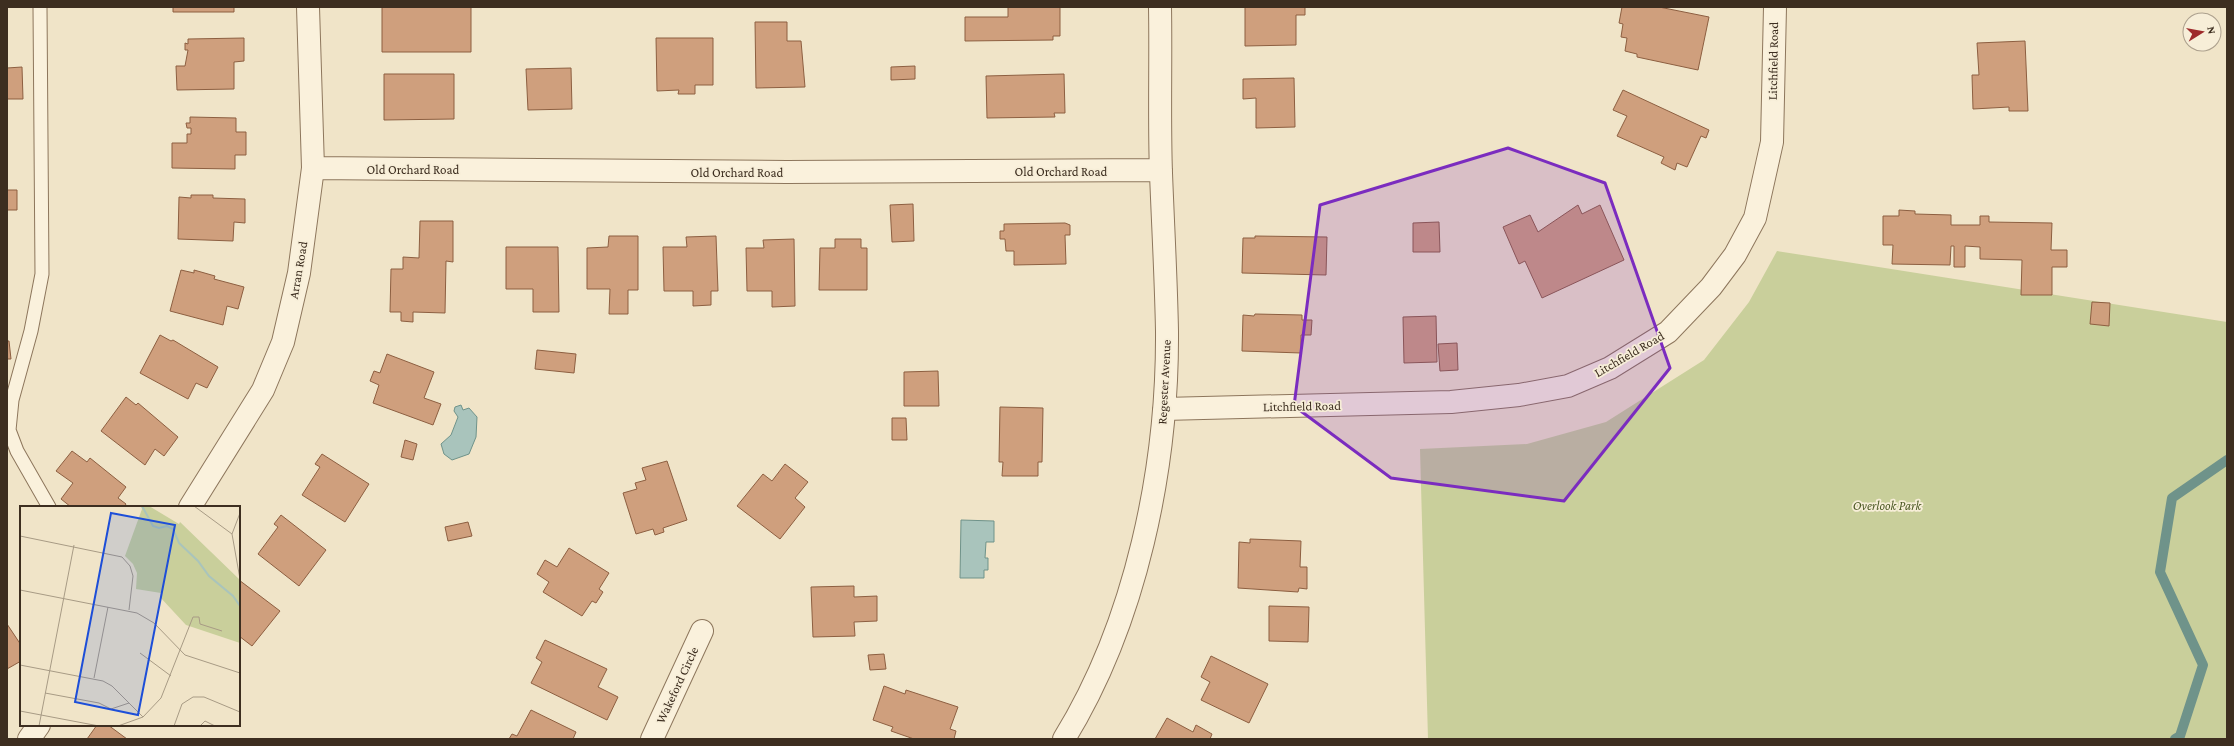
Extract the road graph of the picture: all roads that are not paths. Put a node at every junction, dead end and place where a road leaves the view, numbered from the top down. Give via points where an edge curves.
1 (40, 7) edge
2 (308, 7) edge
3 (1160, 7) edge
4 (1775, 7) edge
5 (313, 168) junction
6 (1161, 170) junction
7 (1164, 409) junction
8 (48, 506) edge
9 (191, 506) edge
10 (702, 632) dead end
11 (38, 726) edge
12 (29, 739) edge
13 (652, 739) edge
14 (1064, 739) edge

1 - 8 lane via 42,274 31,331 12,400 9,430 17,451
2 - 5 street, Arran Road
3 - 6 street, Regester Avenue
4 - 7 street, Litchfield Road via 1772,142 1755,218 1735,255 1711,286 1668,332 1610,368 1575,383 1519,395 1452,402
5 - 6 street, Old Orchard Road via 787,172
5 - 9 street, Arran Road via 299,273 283,342 263,390
6 - 7 street, Regester Avenue via 1167,332
7 - 14 street, Regester Avenue via 1152,509 1124,604 1097,678
10 - 13 street, Wakeford Circle
11 - 12 street

